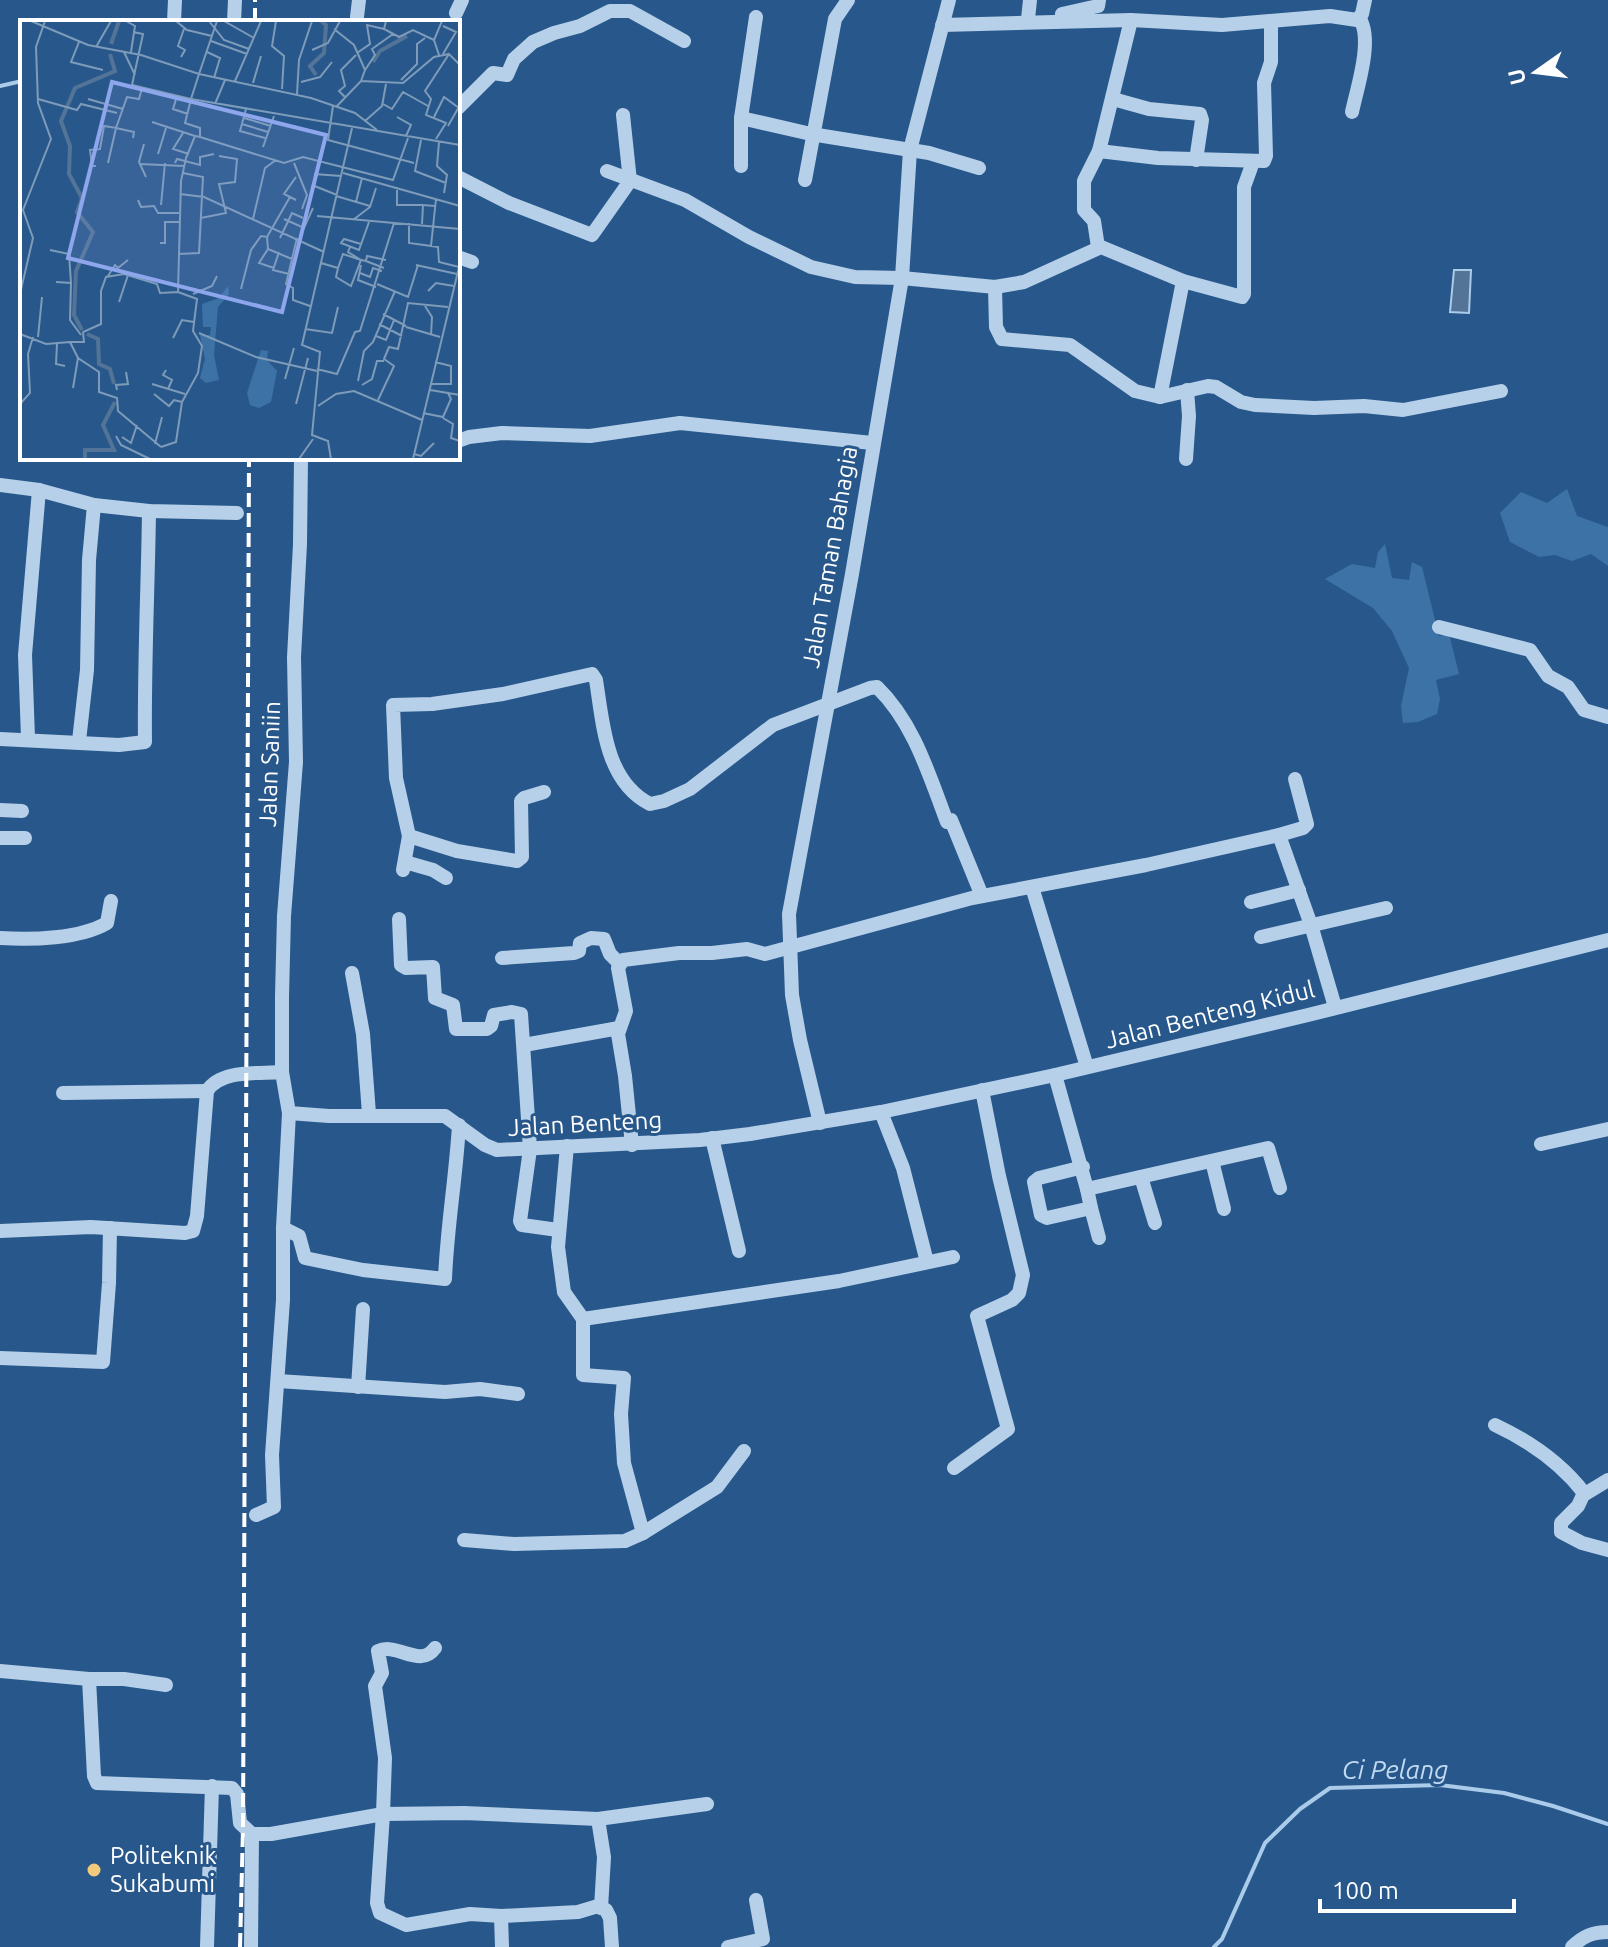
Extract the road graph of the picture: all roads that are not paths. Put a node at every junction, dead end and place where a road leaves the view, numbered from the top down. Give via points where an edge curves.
1 (175, 0) edge
2 (235, 0) edge
3 (359, 0) edge
4 (848, 0) edge
5 (949, 0) edge
6 (1030, 0) edge
7 (1099, 0) edge
8 (1365, 0) edge
9 (638, 7) edge
10 (357, 17) dead end
11 (756, 17) dead end
12 (1028, 19) junction
13 (1360, 19) junction
14 (174, 20) edge
15 (234, 20) edge
16 (1131, 20) junction
17 (1271, 21) junction
18 (943, 22) junction
19 (684, 41) dead end
20 (1113, 99) junction
21 (460, 106) edge
22 (1352, 112) dead end
23 (623, 115) dead end
24 (741, 118) junction
25 (811, 134) junction
26 (910, 150) junction
27 (1099, 151) junction
28 (1196, 160) junction
29 (1253, 162) junction
30 (741, 166) dead end
31 (979, 168) dead end
32 (607, 171) dead end
33 (460, 178) edge
34 (805, 180) dead end
35 (630, 181) junction
36 (1098, 247) junction
37 (902, 278) junction
38 (1183, 281) junction
39 (995, 287) junction
40 (1187, 390) junction
41 (1501, 391) dead end
42 (1160, 397) junction
43 (460, 440) edge
44 (872, 443) junction
45 (1186, 459) dead end
46 (301, 460) edge
47 (0, 485) edge
48 (39, 490) junction
49 (94, 505) junction
50 (149, 511) junction
51 (237, 513) dead end
52 (1439, 627) dead end
53 (827, 704) junction
54 (1608, 717) edge
55 (28, 738) junction
56 (0, 739) edge
57 (79, 741) junction
58 (1295, 779) dead end
59 (544, 792) dead end
60 (0, 810) edge
61 (22, 811) dead end
62 (1279, 835) junction
63 (409, 836) junction
64 (0, 838) edge
65 (25, 838) dead end
66 (446, 878) dead end
67 (1032, 887) junction
68 (1299, 890) junction
69 (982, 896) junction
70 (111, 901) dead end
71 (1251, 902) dead end
72 (1386, 908) dead end
73 (399, 919) dead end
74 (1311, 925) junction
75 (1261, 937) dead end
76 (0, 938) edge
77 (1608, 940) edge
78 (789, 949) junction
79 (502, 958) dead end
80 (619, 963) junction
81 (352, 973) dead end
82 (1335, 1007) junction
83 (619, 1028) junction
84 (524, 1045) junction
85 (1087, 1067) junction
86 (282, 1072) junction
87 (1055, 1075) junction
88 (982, 1090) junction
89 (207, 1091) junction
90 (63, 1093) dead end
91 (881, 1112) junction
92 (289, 1113) junction
93 (369, 1114) junction
94 (820, 1123) junction
95 (459, 1125) junction
96 (1608, 1129) edge
97 (712, 1138) junction
98 (1541, 1144) dead end
99 (632, 1145) junction
100 (567, 1146) junction
101 (530, 1149) junction
102 (1212, 1161) junction
103 (1083, 1167) junction
104 (1141, 1177) junction
105 (1280, 1188) dead end
106 (1087, 1189) junction
107 (1091, 1208) junction
108 (1224, 1209) dead end
109 (1155, 1223) dead end
110 (110, 1228) junction
111 (283, 1228) junction
112 (558, 1230) junction
113 (0, 1231) edge
114 (1099, 1238) dead end
115 (739, 1251) dead end
116 (953, 1257) dead end
117 (927, 1262) junction
118 (363, 1309) dead end
119 (583, 1319) junction
120 (0, 1358) edge
121 (278, 1381) junction
122 (358, 1387) junction
123 (518, 1394) dead end
124 (1495, 1425) dead end
125 (744, 1451) dead end
126 (954, 1468) dead end
127 (1608, 1480) edge
128 (1585, 1494) junction
129 (256, 1515) dead end
130 (643, 1533) junction
131 (464, 1540) dead end
132 (1608, 1550) edge
133 (435, 1648) dead end
134 (0, 1671) edge
135 (89, 1679) junction
136 (166, 1685) dead end
137 (212, 1786) junction
138 (707, 1804) dead end
139 (383, 1814) junction
140 (598, 1819) junction
141 (252, 1834) junction
142 (756, 1900) dead end
143 (601, 1908) junction
144 (501, 1916) junction
145 (1608, 1932) edge
146 (733, 1946) edge
147 (207, 1947) edge
148 (251, 1947) edge
149 (502, 1947) edge
150 (612, 1947) edge
151 (1572, 1947) edge

1 - 14 street
2 - 15 street
3 - 10 street
4 - 25 street via 835,19
5 - 18 street, Jalan Taman Bahagia
6 - 12 street
7 - 12 street via 1090,10
8 - 13 street
9 - 19 street
9 - 21 street via 610,11 533,42 514,59 507,75 493,73
11 - 24 street
12 - 18 street
13 - 17 street
13 - 22 street via 1363,62
16 - 17 street via 1222,25
16 - 18 street
16 - 20 street
17 - 29 street via 1271,62 1264,83 1266,156
18 - 26 street, Jalan Taman Bahagia
20 - 27 street
20 - 28 street via 1200,114
23 - 35 street
24 - 25 street
24 - 30 street
25 - 26 street
25 - 34 street
26 - 31 street
26 - 37 street, Jalan Taman Bahagia
27 - 28 street
27 - 36 street via 1084,181 1082,200 1094,221
28 - 29 street
29 - 38 street via 1244,187 1244,296
32 - 35 street
33 - 35 street via 592,235
35 - 37 street via 685,200 811,267 855,277
36 - 38 street
36 - 39 street via 1024,282
37 - 39 street
37 - 44 street, Jalan Taman Bahagia
38 - 42 street
39 - 42 street via 996,327 1002,339 1070,345 1135,391
40 - 41 street via 1212,386 1255,405 1403,410
40 - 42 street
40 - 45 street
43 - 44 street via 502,433 590,436 680,423
44 - 53 street, Jalan Taman Bahagia
46 - 86 street, Jalan Saniin via 296,762 284,916
47 - 48 street
48 - 49 street
48 - 55 street via 25,655
49 - 50 street
49 - 57 street
50 - 51 street
50 - 57 street via 145,742
52 - 54 street via 1530,650 1548,676 1568,687 1584,710
53 - 63 street via 773,725 715,772 656,805 639,797 612,760 594,674 503,694 395,704 396,778
53 - 69 street via 873,687 880,690 913,739
53 - 78 street, Jalan Taman Bahagia via 789,914
55 - 56 street
55 - 57 street
58 - 62 street via 1307,824
59 - 63 street via 521,801 522,857 517,861
60 - 61 street
62 - 67 street
62 - 68 street
63 - 66 street via 404,866 433,870
64 - 65 street
67 - 69 street
67 - 85 street
68 - 71 street
68 - 74 street
69 - 78 street
70 - 76 street via 107,923 92,932
72 - 74 street
73 - 84 street via 401,965 433,967 435,998 453,1005 456,1029 490,1028 494,1015 518,1012
74 - 75 street
74 - 82 street
77 - 82 street, Jalan Benteng Kidul
78 - 80 street via 765,954 747,949 679,953
78 - 94 street, Jalan Taman Bahagia via 800,1040
79 - 80 street via 574,953 591,938 604,939
80 - 83 street via 626,1011
81 - 93 street
82 - 85 street, Jalan Benteng Kidul
83 - 84 street
83 - 99 street
84 - 101 street
85 - 87 street, Jalan Benteng Kidul
86 - 89 street via 227,1077
86 - 92 street
87 - 88 street, Jalan Benteng Kidul
87 - 103 street
88 - 91 street, Jalan Benteng Kidul
88 - 126 street via 1023,1275 1012,1300 977,1316 1008,1429
89 - 90 street
89 - 110 street via 193,1231
91 - 94 street, Jalan Benteng Kidul
91 - 117 street via 903,1168
92 - 93 street, Jalan Benteng
92 - 111 street
93 - 95 street, Jalan Benteng via 445,1116
94 - 97 street, Jalan Benteng
95 - 101 street, Jalan Benteng via 491,1148
95 - 111 street via 445,1279 305,1258 299,1236
96 - 98 street
97 - 99 street, Jalan Benteng
97 - 115 street
99 - 100 street, Jalan Benteng
100 - 101 street, Jalan Benteng
100 - 112 street
101 - 112 street via 520,1223
102 - 104 street
102 - 105 street via 1268,1148
102 - 108 street
103 - 106 street
103 - 107 street via 1039,1178 1034,1188 1043,1218
104 - 106 street
104 - 109 street
106 - 107 street
107 - 114 street
110 - 113 street
110 - 120 street via 103,1362
111 - 121 street
112 - 119 street via 564,1292
116 - 117 street
117 - 119 street via 813,1286
118 - 122 street
119 - 130 street via 583,1375 624,1378 623,1454
121 - 122 street
121 - 129 street via 274,1507
122 - 123 street
124 - 128 street via 1530,1443
125 - 130 street via 717,1487
127 - 128 street
128 - 132 street via 1559,1530
130 - 131 street via 625,1541 595,1543
133 - 139 street via 421,1657 388,1648 378,1651 382,1673 375,1686 385,1758
134 - 135 street
135 - 136 street
135 - 137 street via 97,1783
137 - 141 street via 235,1790 240,1823
137 - 147 street
138 - 140 street
139 - 140 street
139 - 141 street
139 - 144 street via 377,1879 380,1913 406,1925 470,1914
140 - 143 street via 604,1857
141 - 148 street
142 - 146 street via 763,1939
143 - 144 street
143 - 150 street via 610,1918
144 - 149 street
145 - 151 street via 1582,1937

